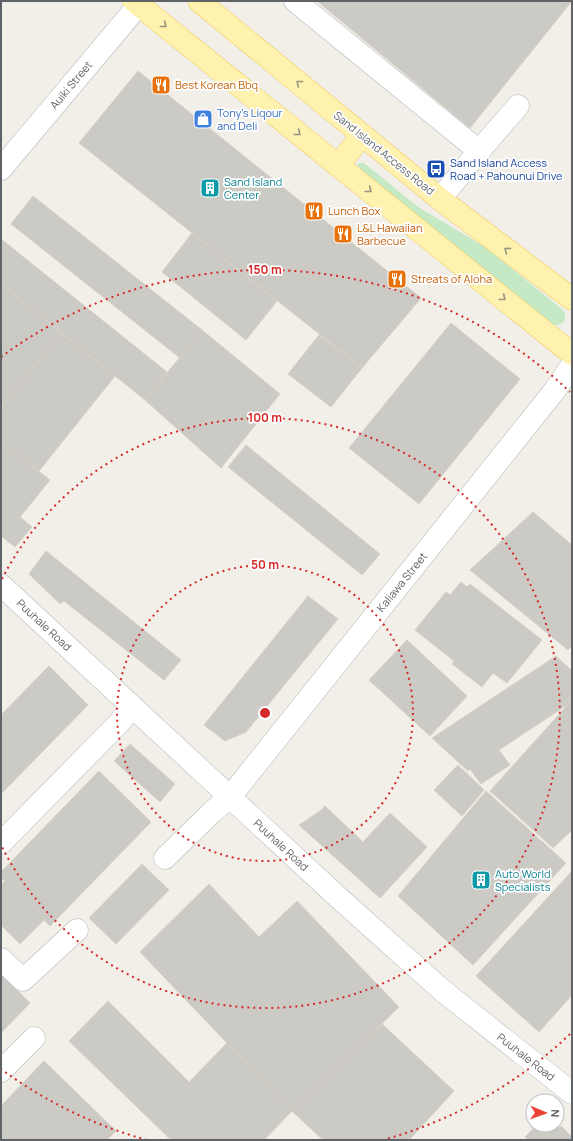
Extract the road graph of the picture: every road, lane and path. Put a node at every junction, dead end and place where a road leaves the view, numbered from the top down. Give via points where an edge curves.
1 (199, 1) edge
2 (295, 1) edge
3 (138, 2) edge
4 (518, 106) dead end
5 (362, 135) junction
6 (479, 151) junction
7 (338, 166) junction
8 (1, 169) edge
9 (440, 199) junction
10 (572, 299) edge
11 (572, 354) edge
12 (572, 365) edge
13 (1, 585) edge
14 (132, 707) junction
15 (230, 797) junction
16 (1, 843) edge
17 (165, 858) dead end
18 (77, 930) dead end
19 (1, 959) edge
20 (34, 1038) dead end
21 (1, 1071) edge
22 (572, 1093) edge

5 -> 1 main road, Sand Island Access Road
2 - 6 street
3 -> 7 main road
3 - 8 street, Auiki Street
4 - 6 street
5 - 7 main road
5 - 9 main road, Sand Island Access Road
6 - 9 street
7 -> 11 main road
10 -> 9 main road, Sand Island Access Road
12 - 15 street, Kaliawa Street via 555,390
13 - 14 street, Puuhale Road
14 - 15 street, Puuhale Road
14 - 16 street
15 - 17 street, Kaliawa Street
15 - 22 street, Puuhale Road via 443,991
18 - 19 street via 23,980
20 - 21 street

